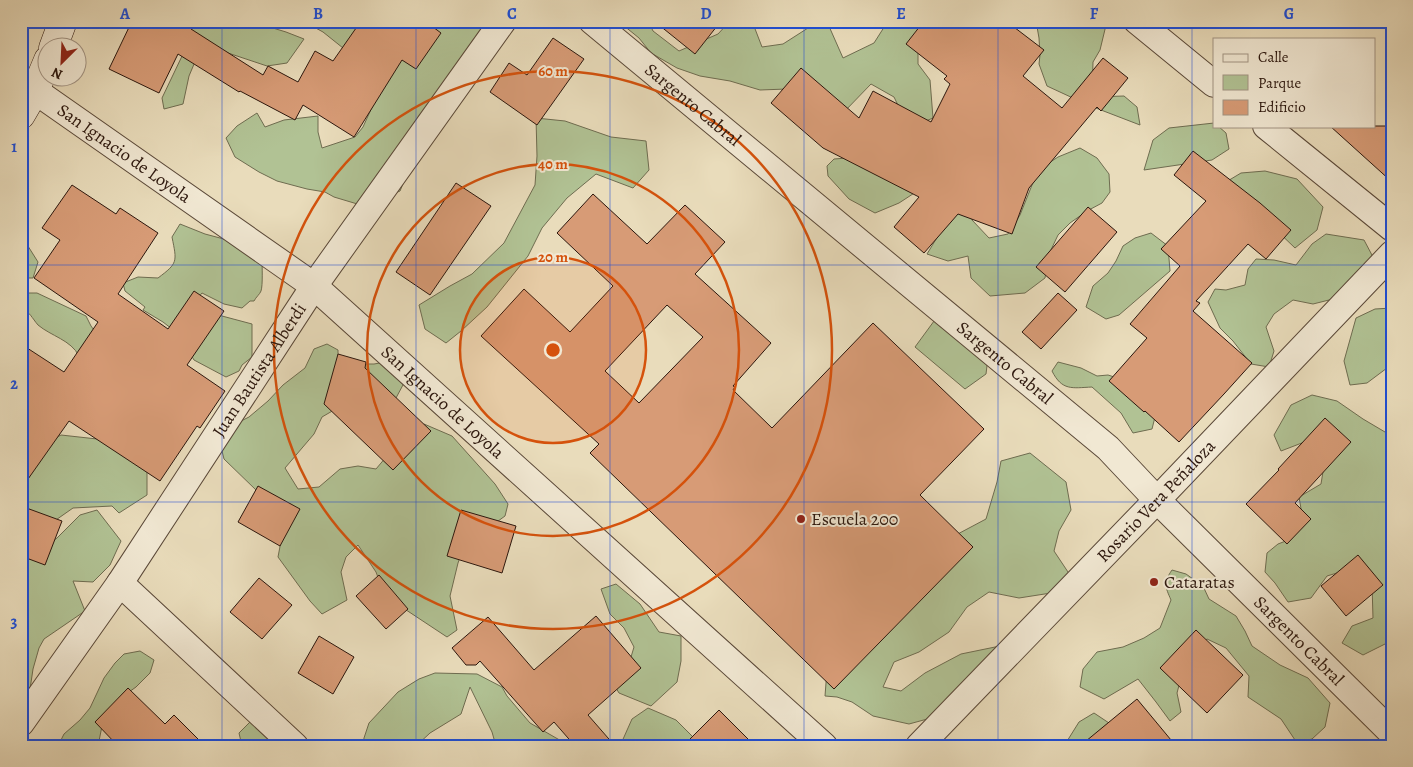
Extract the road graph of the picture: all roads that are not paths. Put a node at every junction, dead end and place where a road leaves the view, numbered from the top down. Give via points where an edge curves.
1 (63, 21) edge
2 (503, 21) edge
3 (592, 21) edge
4 (1137, 21) edge
5 (57, 38) edge
6 (38, 73) edge
7 (1213, 83) edge
8 (28, 86) edge
9 (21, 115) edge
10 (1268, 128) edge
11 (1392, 228) edge
12 (1392, 254) edge
13 (314, 286) junction
14 (1157, 500) junction
15 (120, 583) junction
16 (21, 723) edge
17 (1392, 733) edge
18 (295, 746) edge
19 (824, 746) edge
20 (919, 746) edge

1 - 5 main road
2 - 13 street, Juan Bautista Alberdi
3 - 14 street, Sargento Cabral via 1108,448
4 - 7 street
6 - 8 main road
8 - 9 main road
8 - 13 street, San Ignacio de Loyola
10 - 11 street
12 - 14 street, Rosario Vera Peñaloza
13 - 15 street, Juan Bautista Alberdi
13 - 19 street, San Ignacio de Loyola
14 - 17 street, Sargento Cabral
14 - 20 street, Rosario Vera Peñaloza
15 - 16 street, Juan Bautista Alberdi
15 - 18 street

